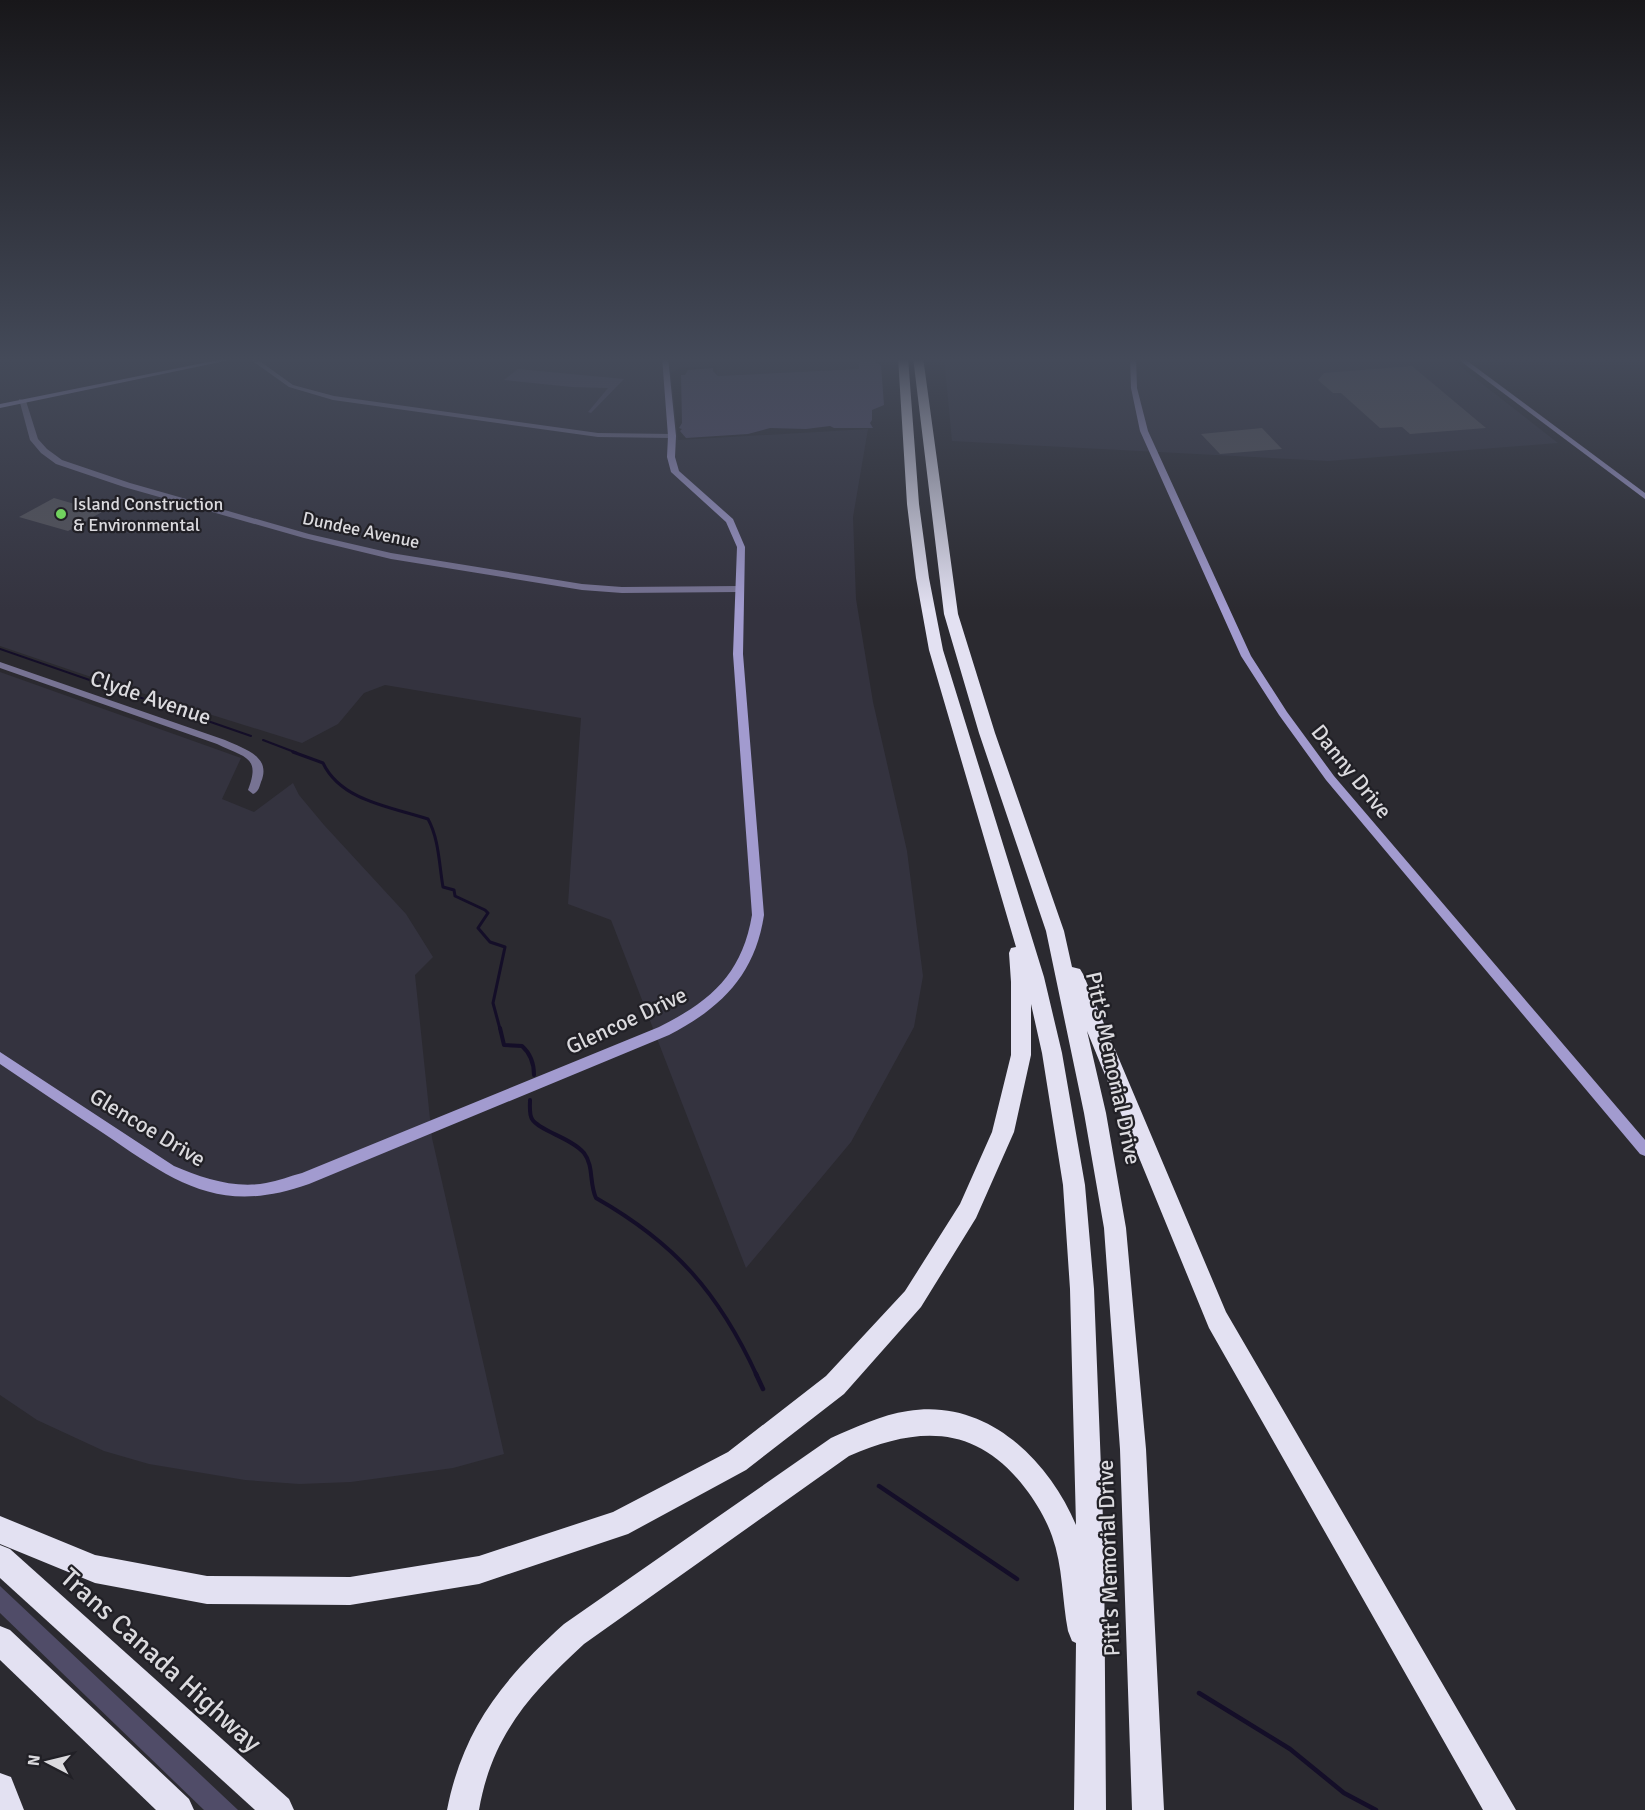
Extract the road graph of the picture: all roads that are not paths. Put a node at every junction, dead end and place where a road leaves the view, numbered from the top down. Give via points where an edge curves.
1 (35, 441) edge
2 (672, 441) edge
3 (909, 441) edge
4 (929, 441) edge
5 (1149, 441) edge
6 (1571, 441) edge
7 (1645, 497) edge
8 (739, 589) junction
9 (0, 665) edge
10 (253, 789) dead end
11 (1011, 897) junction
12 (1055, 931) junction
13 (0, 1058) edge
14 (1645, 1150) edge
15 (0, 1530) edge
16 (0, 1559) edge
17 (0, 1640) edge
18 (1089, 1659) junction
19 (0, 1788) edge
20 (8, 1810) edge
21 (178, 1810) edge
22 (278, 1810) edge
23 (463, 1810) edge
24 (1090, 1810) edge
25 (1148, 1810) edge
26 (1500, 1810) edge

1 - 8 street, Dundee Avenue via 59,462 127,485 391,556 582,587
2 - 8 street, Glencoe Drive via 675,472 730,521 737,533 741,547
3 - 11 highway, Pitt's Memorial Drive via 924,597 939,661
4 - 12 highway, Pitt's Memorial Drive via 951,614
5 - 14 street, Danny Drive via 1246,656 1283,713 1330,778
6 - 7 street
8 - 13 street, Glencoe Drive via 738,654 758,925 750,952 734,980 692,1016 370,1153 284,1186 250,1191 201,1184 169,1170
9 - 10 street, Clyde Avenue via 248,754 259,766
11 - 15 highway via 1021,982 1021,1055 1003,1132 968,1211 913,1299 835,1385 737,1461 607,1527 478,1569 350,1591 207,1590 95,1569
11 - 18 highway, Pitt's Memorial Drive via 1052,1053 1074,1185 1084,1344
12 - 25 highway, Pitt's Memorial Drive via 1095,1113 1115,1228 1133,1449
12 - 26 highway via 1217,1320
16 - 22 highway, Trans Canada Highway
17 - 21 highway
18 - 23 highway via 1063,1529 1026,1467 1003,1446 976,1431 948,1422 896,1424 868,1432 840,1447 574,1634 517,1689 494,1721 477,1755
18 - 24 highway, Pitt's Memorial Drive
19 - 20 highway

